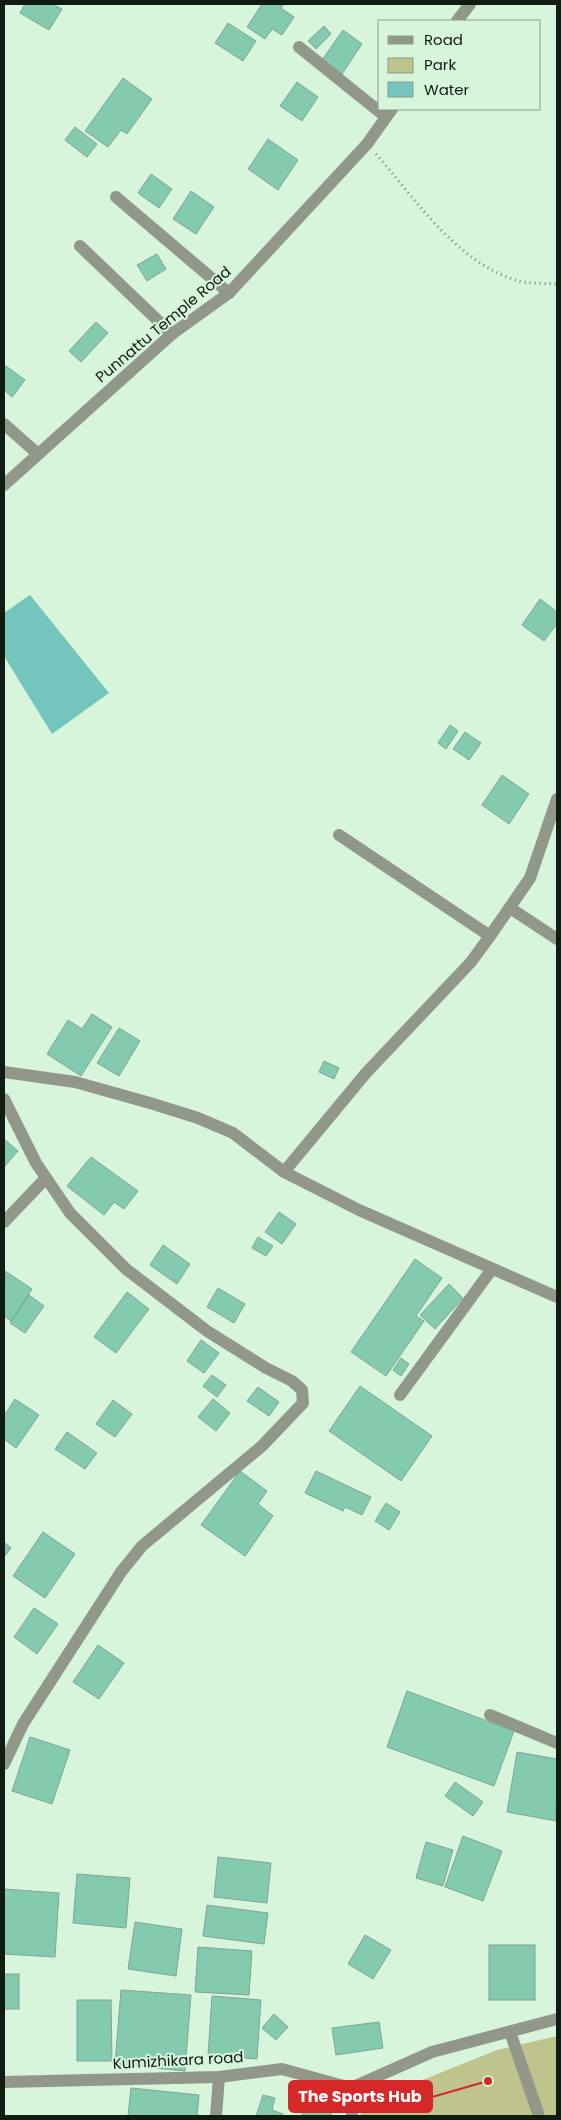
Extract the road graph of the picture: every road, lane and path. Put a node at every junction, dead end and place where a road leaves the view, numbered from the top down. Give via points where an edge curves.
1 (470, 4) edge
2 (458, 20) edge
3 (299, 47) dead end
4 (378, 105) edge
5 (389, 113) edge
6 (367, 144) junction
7 (116, 197) dead end
8 (80, 246) dead end
9 (557, 284) edge
10 (229, 293) junction
11 (172, 334) junction
12 (4, 424) edge
13 (38, 454) junction
14 (4, 485) edge
15 (557, 799) edge
16 (339, 835) dead end
17 (510, 908) junction
18 (490, 936) junction
19 (557, 939) edge
20 (4, 1072) edge
21 (4, 1098) edge
22 (284, 1172) junction
23 (46, 1178) junction
24 (4, 1222) edge
25 (492, 1269) junction
26 (557, 1297) edge
27 (400, 1395) dead end
28 (490, 1715) dead end
29 (557, 1743) edge
30 (4, 1764) edge
31 (557, 2019) edge
32 (510, 2032) junction
33 (220, 2077) junction
34 (4, 2082) edge
35 (352, 2088) junction
36 (538, 2113) dead end
37 (216, 2116) edge
38 (352, 2116) edge

1 - 2 street
3 - 4 street
5 - 6 street, Punnattu Temple Road
6 - 9 path via 443,231 482,266 516,281
6 - 10 street, Punnattu Temple Road
7 - 10 street
8 - 11 street
10 - 11 street, Punnattu Temple Road
11 - 13 street, Punnattu Temple Road
12 - 13 street
13 - 14 street, Punnattu Temple Road
15 - 17 street via 530,878
16 - 18 street
17 - 18 street
17 - 19 street
18 - 22 street via 471,962 366,1073
20 - 22 street via 75,1082 198,1118 232,1134
21 - 23 street
22 - 25 street via 359,1210
23 - 24 street
23 - 30 street via 70,1213 126,1269 207,1331 292,1381 302,1390 303,1403 262,1446 142,1546 121,1572 23,1724
25 - 26 street
25 - 27 street
28 - 29 street
31 - 32 street
32 - 35 street via 432,2052
32 - 36 street
33 - 34 street, Kumizhikara road
33 - 35 street, Kumizhikara road via 282,2068
33 - 37 street
35 - 38 street

